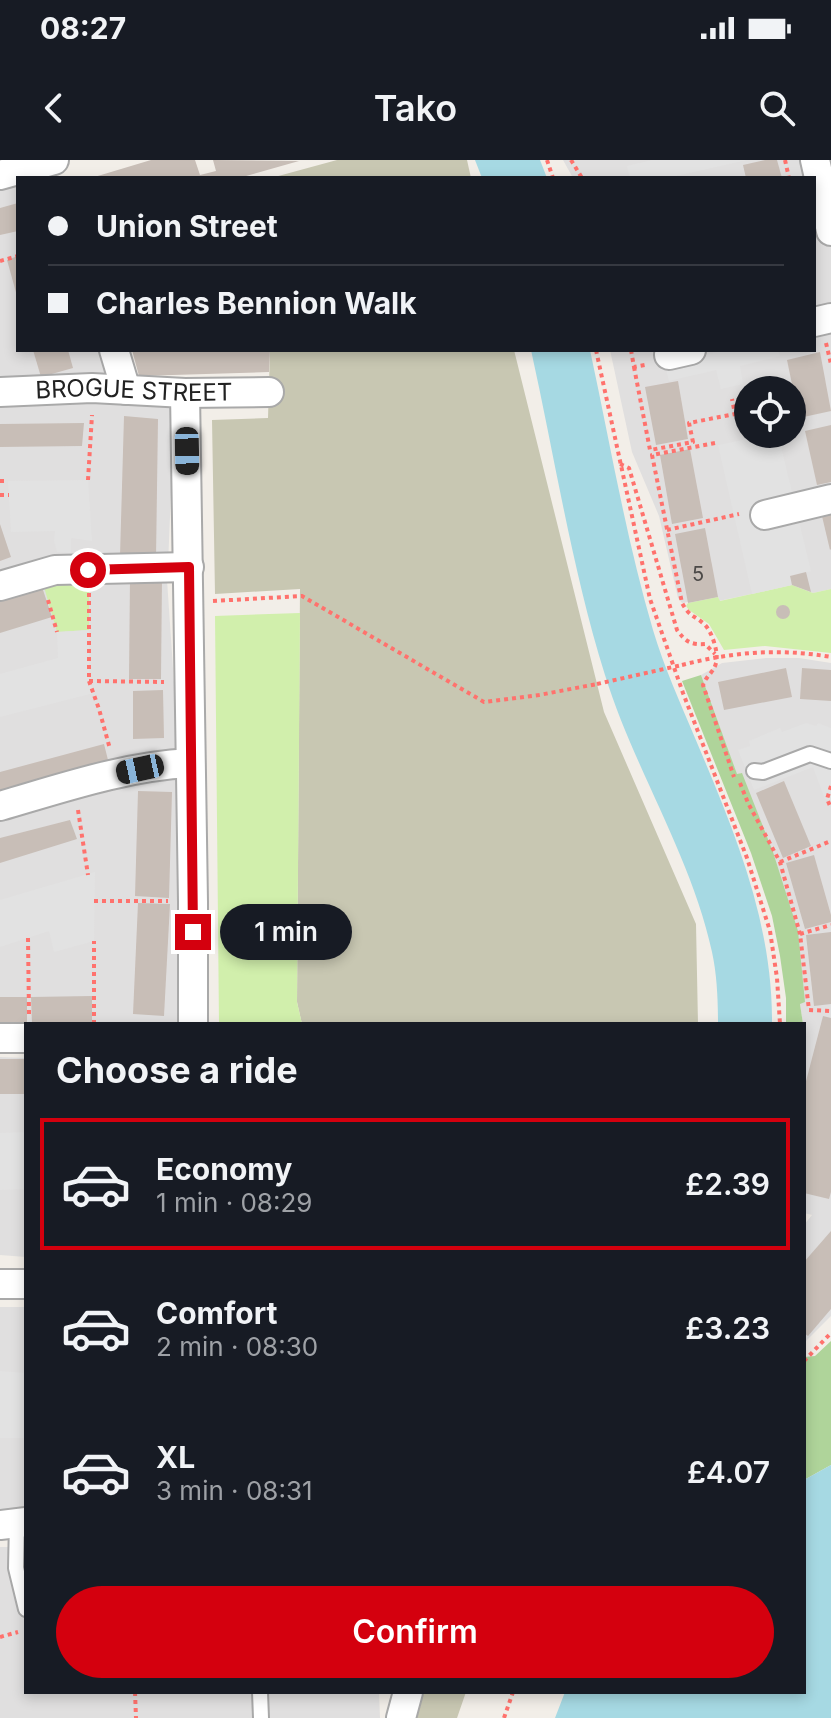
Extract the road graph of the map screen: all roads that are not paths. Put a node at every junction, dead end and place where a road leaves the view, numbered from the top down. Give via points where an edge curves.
1 (56, 160) edge
2 (815, 160) edge
3 (9, 168) edge
4 (831, 231) edge
5 (115, 352) edge
6 (126, 390) junction
7 (0, 392) edge
8 (269, 392) dead end
9 (185, 393) junction
10 (831, 499) edge
11 (757, 513) road end
12 (189, 567) junction
13 (0, 586) edge
14 (831, 761) edge
15 (190, 763) junction
16 (754, 771) dead end
17 (0, 806) edge
18 (193, 1022) edge
19 (0, 1038) edge
20 (24, 1038) edge
21 (0, 1284) edge
22 (24, 1284) edge
23 (14, 1523) edge
24 (24, 1601) edge
25 (260, 1694) edge
26 (407, 1694) edge
27 (261, 1718) edge
28 (401, 1718) edge

1 - 3 street
2 - 4 street
5 - 6 street
6 - 7 street, BROGUE STREET
6 - 9 street, BROGUE STREET
8 - 9 street, BROGUE STREET
9 - 12 street
10 - 11 street
12 - 13 street via 64,568
12 - 15 street
14 - 16 lane via 810,754
15 - 17 street via 117,774
15 - 18 street
19 - 20 street
21 - 22 street
23 - 24 lane
25 - 27 lane
26 - 28 street

